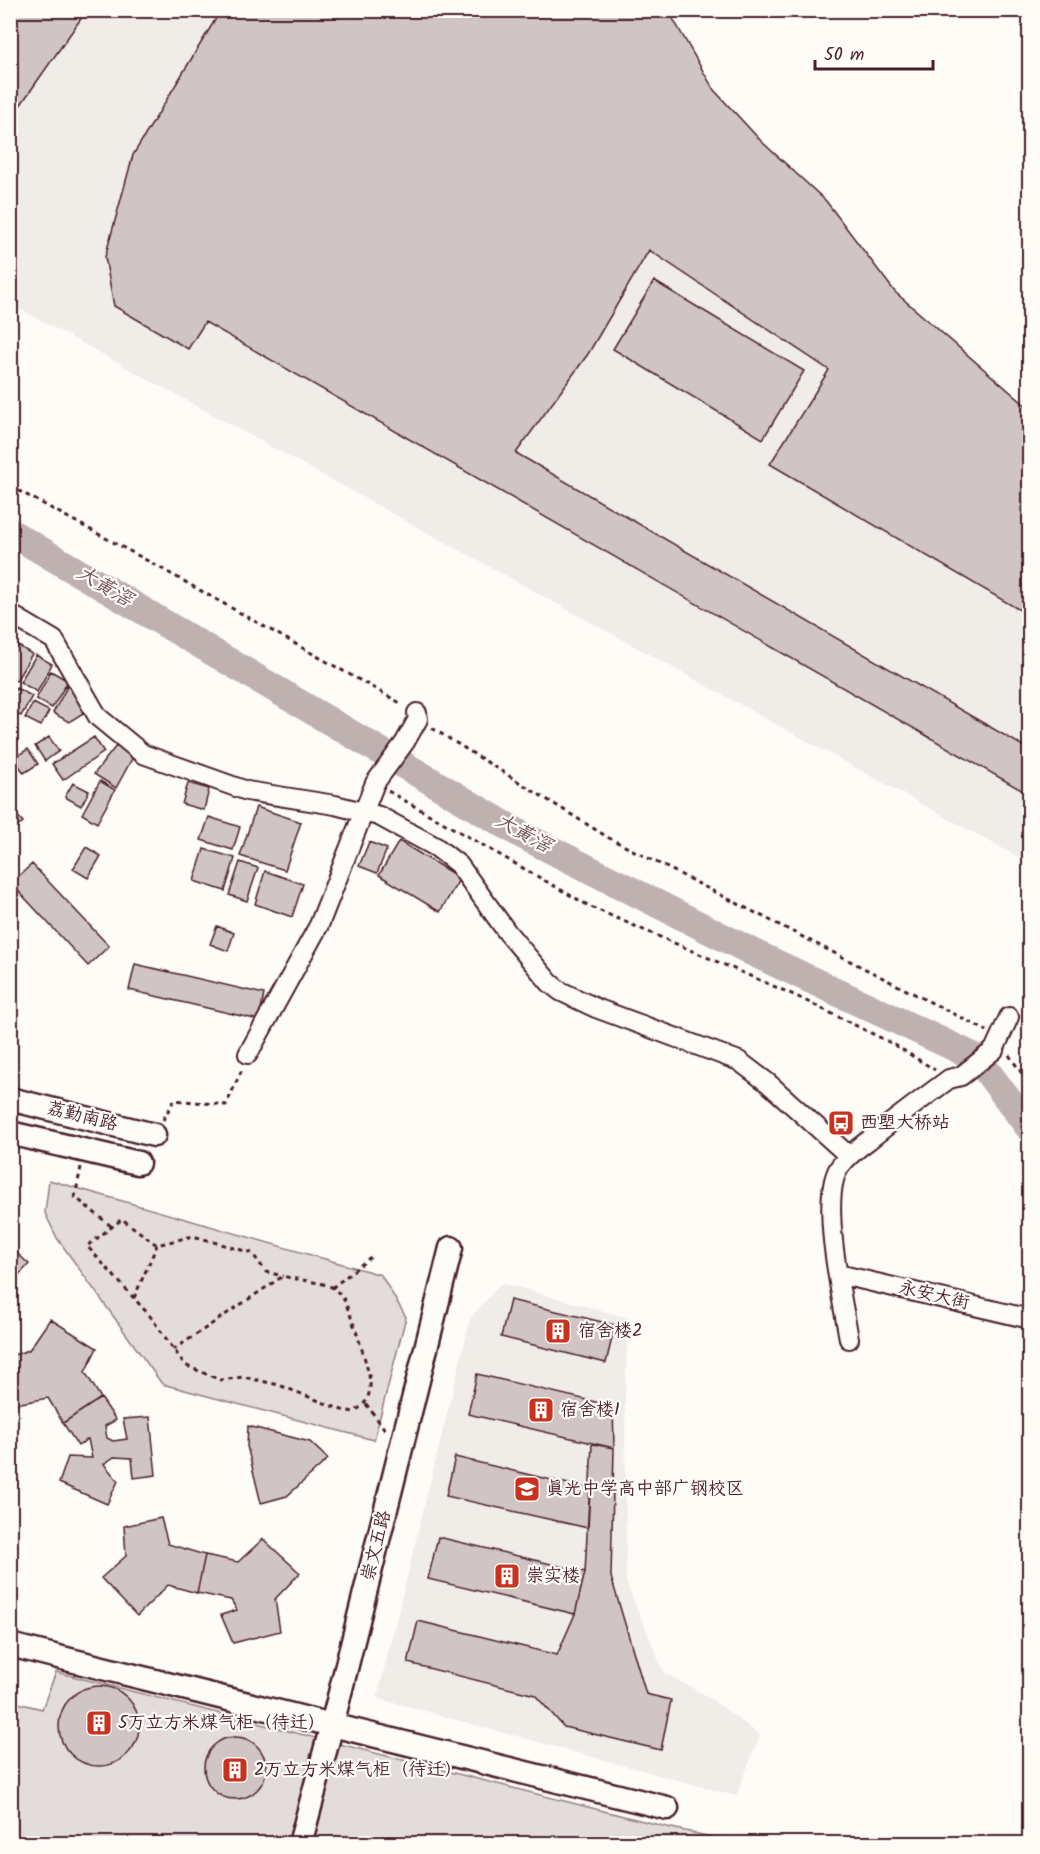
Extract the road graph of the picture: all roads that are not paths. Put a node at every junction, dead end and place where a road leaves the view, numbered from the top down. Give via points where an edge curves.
1 (10, 614) edge
2 (417, 716) road end
3 (363, 811) junction
4 (1009, 1017) dead end
5 (248, 1054) road end
6 (10, 1099) edge
7 (10, 1133) edge
8 (154, 1135) road end
9 (849, 1156) junction
10 (138, 1163) dead end
11 (451, 1248) dead end
12 (838, 1274) junction
13 (1029, 1318) edge
14 (849, 1340) dead end
15 (10, 1645) edge
16 (10, 1653) edge
17 (69, 1660) junction
18 (332, 1725) junction
19 (667, 1809) dead end
20 (300, 1844) edge

1 - 3 street via 54,640 98,717 143,754 247,791
2 - 3 street
3 - 5 street via 319,925
3 - 9 street via 395,824 449,855 527,957 560,991 739,1061
4 - 9 street via 996,1043
6 - 8 street, 荔勤南路
7 - 10 street, 荔勤南路
9 - 12 street via 839,1167 831,1188
11 - 18 street, 崇文五路
12 - 13 street, 永安大街
12 - 14 street
15 - 17 street
16 - 17 street
17 - 18 street
18 - 19 street
18 - 20 street, 崇文五路

